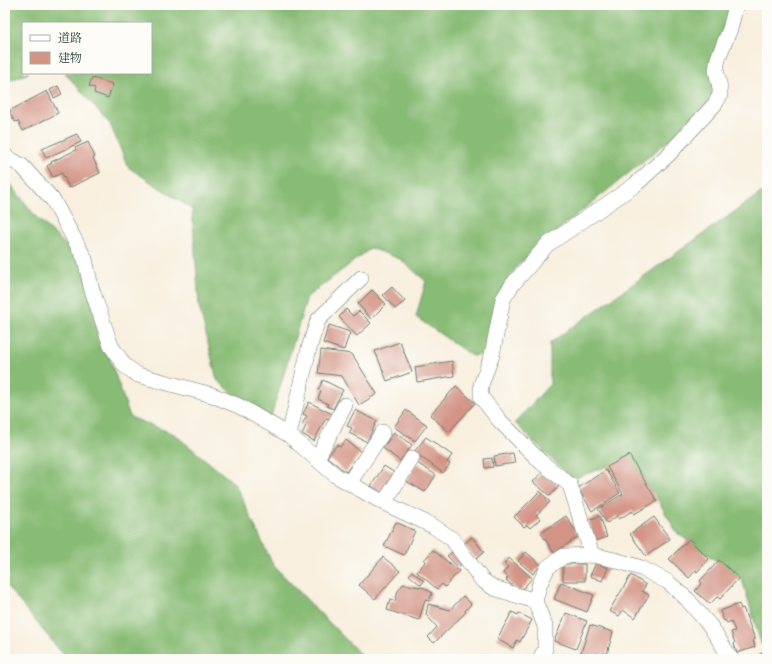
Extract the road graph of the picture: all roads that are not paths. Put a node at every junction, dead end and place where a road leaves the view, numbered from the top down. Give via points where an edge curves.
1 (736, 5) edge
2 (5, 156) edge
3 (361, 278) dead end
4 (345, 405) dead end
5 (383, 432) dead end
6 (288, 435) junction
7 (412, 458) dead end
8 (317, 459) junction
9 (349, 483) junction
10 (384, 503) junction
11 (592, 555) junction
12 (535, 601) junction
13 (540, 659) edge
14 (731, 659) edge

1 - 11 street via 730,29 718,58 716,70 720,95 715,104 669,154 635,185 547,245 503,299 492,355 481,385 481,397 500,421 541,462 570,485
2 - 6 street via 22,166 53,200 85,259 91,287 111,346 125,366 138,375 212,395 239,406
3 - 6 street via 318,320
4 - 8 street
5 - 9 street
6 - 8 street
7 - 10 street
8 - 9 street via 335,476
9 - 10 street
10 - 12 street via 433,526 452,539 482,580 494,588
11 - 12 street via 564,556 548,567
11 - 14 street via 641,568 668,582 711,627
12 - 13 street via 545,626 544,649

